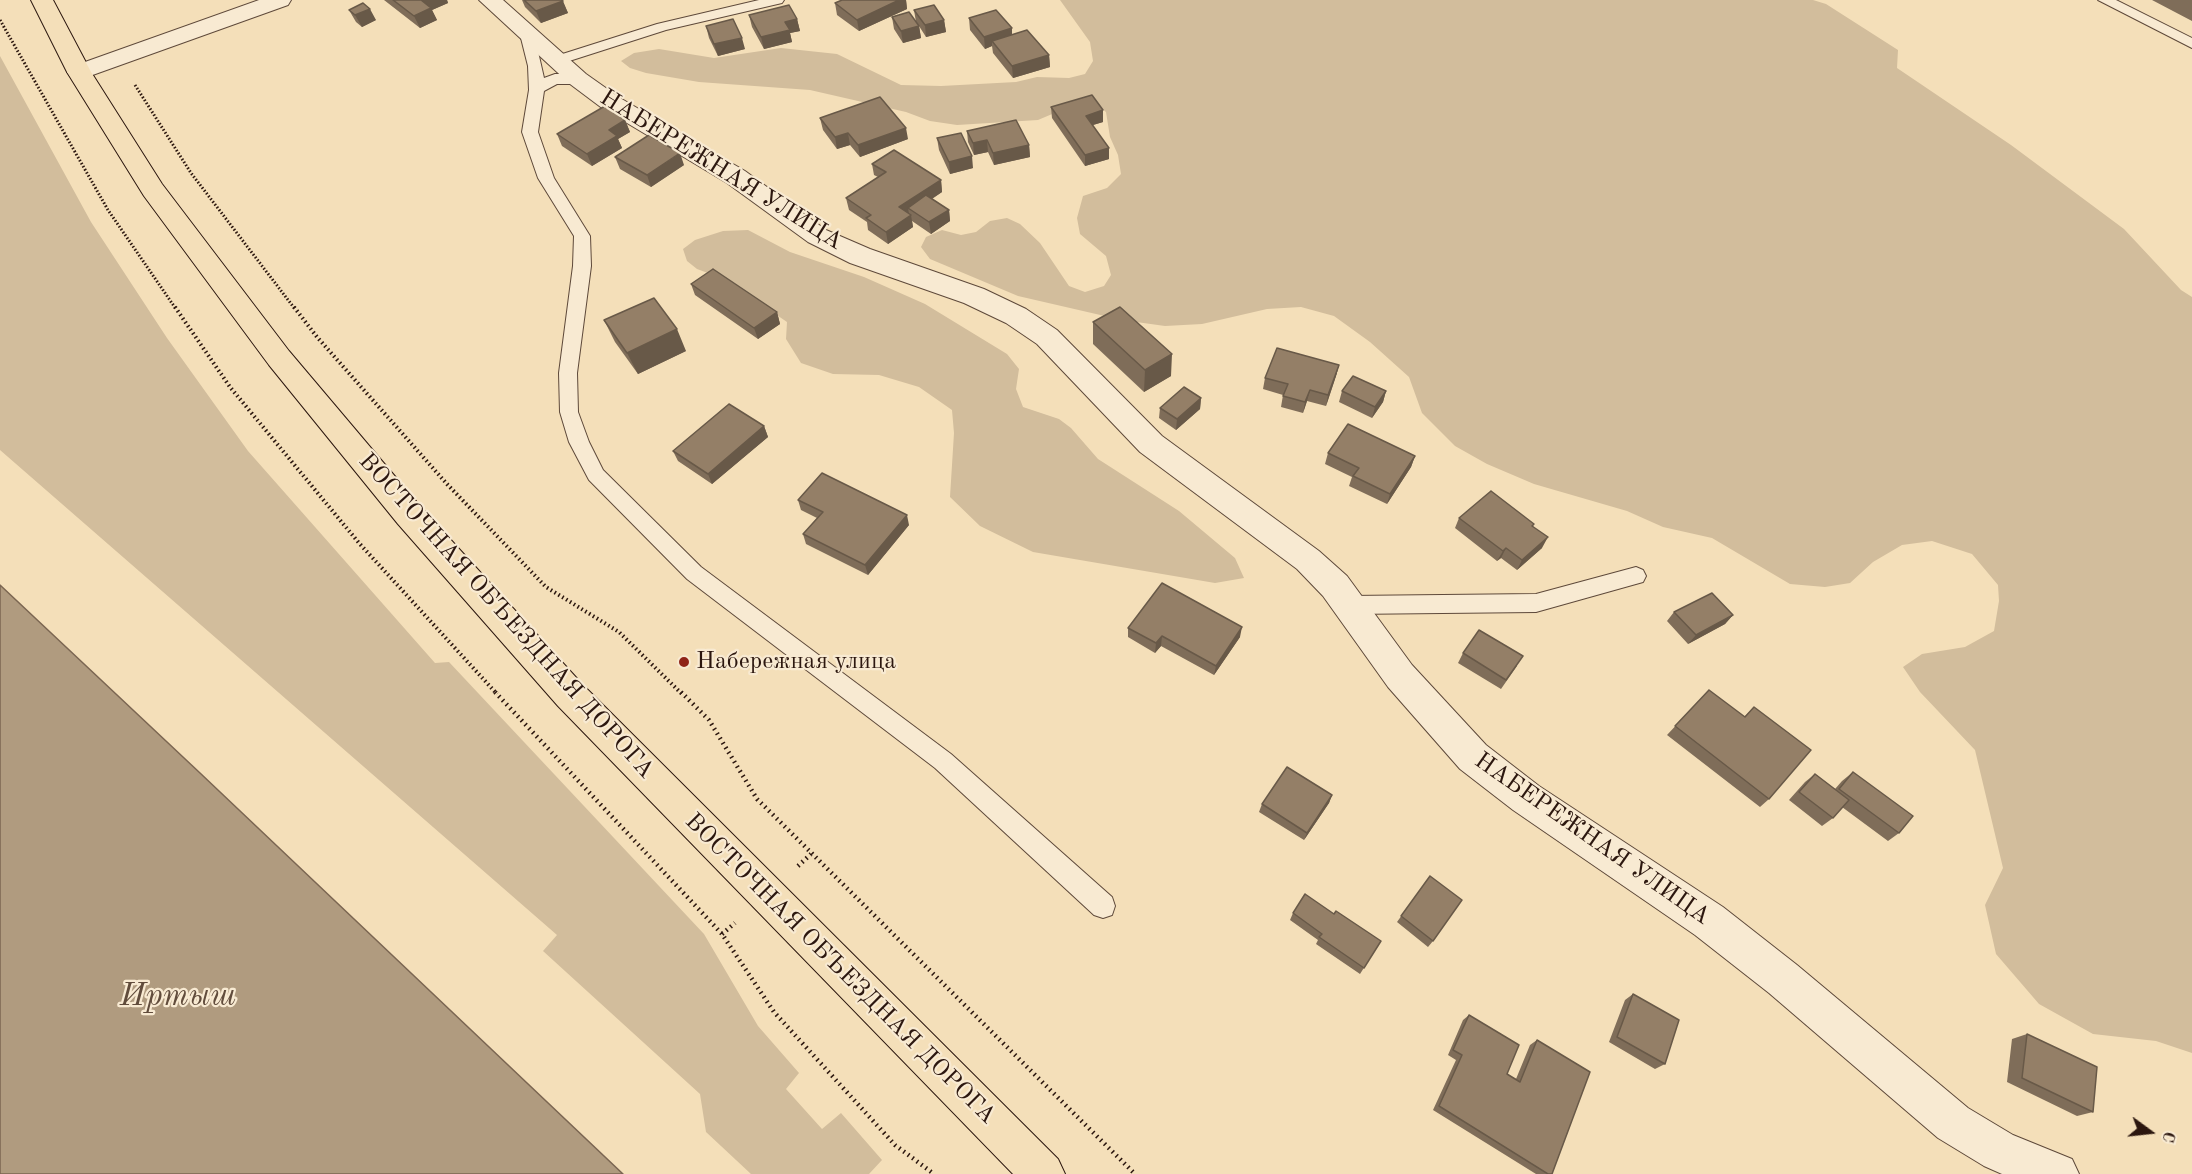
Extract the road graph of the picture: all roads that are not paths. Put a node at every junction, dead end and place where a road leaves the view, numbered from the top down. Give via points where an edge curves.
1 (42, 0) edge
2 (280, 0) edge
3 (490, 0) edge
4 (777, 0) edge
5 (2105, 0) edge
6 (527, 34) junction
7 (2192, 44) edge
8 (568, 70) junction
9 (80, 72) junction
10 (537, 90) junction
11 (1636, 576) dead end
12 (1349, 605) junction
13 (1103, 906) dead end
14 (1043, 1174) edge
15 (2057, 1174) edge

1 - 9 main road, ВОСТОЧНАЯ ОБЪЕЗДНАЯ ДОРОГА
2 - 9 street
3 - 6 street, НАБЕРЕЖНАЯ УЛИЦА
4 - 8 lane via 662,27
5 - 7 lane
6 - 8 street, НАБЕРЕЖНАЯ УЛИЦА
6 - 10 lane
8 - 10 lane
8 - 12 street, НАБЕРЕЖНАЯ УЛИЦА via 611,103 736,177 818,236 860,256 974,296 1016,316 1047,337 1151,444 1308,560
9 - 14 main road, ВОСТОЧНАЯ ОБЪЕЗДНАЯ ДОРОГА via 159,200 279,358 409,515 570,695
10 - 13 lane via 530,132 535,152 546,178 582,236 582,266 568,373 569,412 596,475 694,573 943,761
11 - 12 lane via 1536,603
12 - 15 street, НАБЕРЕЖНАЯ УЛИЦА via 1400,676 1473,757 1526,798 1709,921 1953,1123 1999,1151

